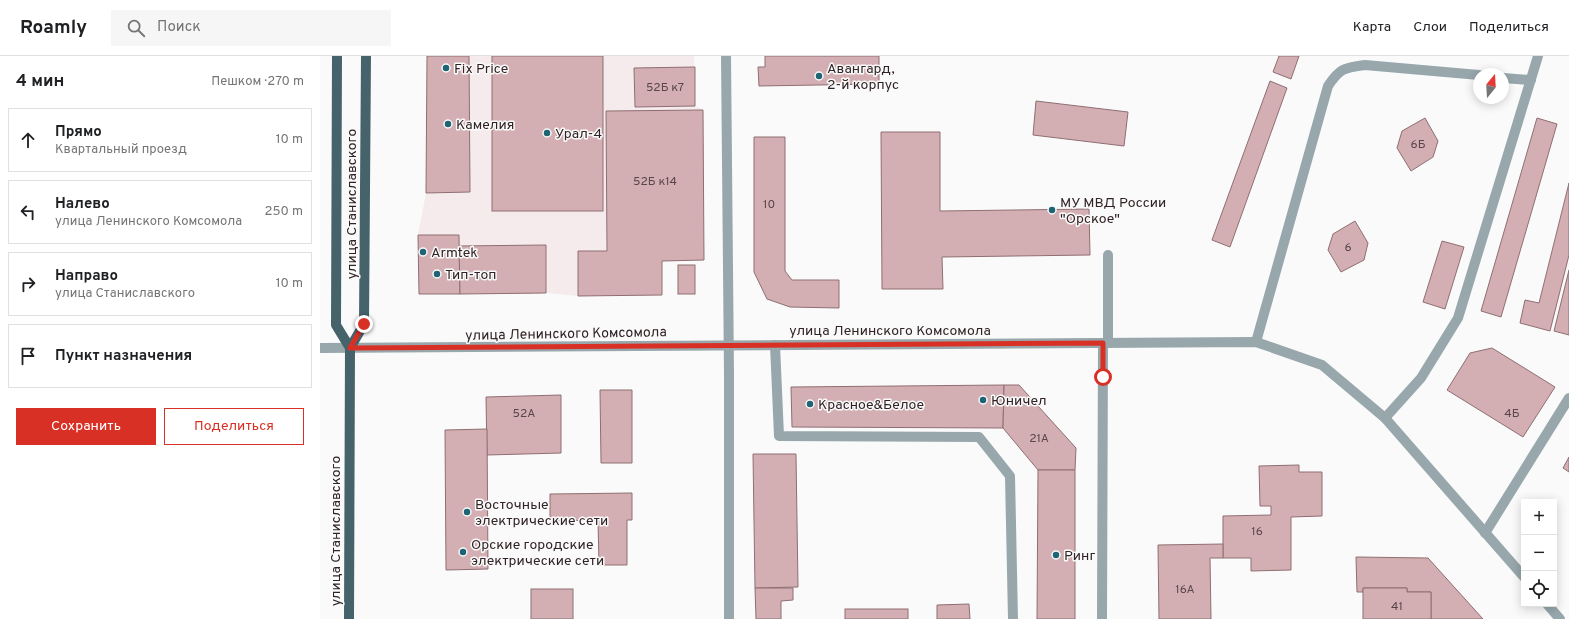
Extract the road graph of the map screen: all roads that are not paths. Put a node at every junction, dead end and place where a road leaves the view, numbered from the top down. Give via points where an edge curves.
1 (337, 56) edge
2 (366, 56) edge
3 (726, 56) edge
4 (1538, 56) edge
5 (1473, 75) edge
6 (1509, 78) edge
7 (1531, 80) junction
8 (1108, 255) dead end
9 (1256, 342) junction
10 (1105, 343) junction
11 (729, 345) junction
12 (775, 345) junction
13 (320, 348) edge
14 (350, 348) junction
15 (1569, 398) edge
16 (1385, 418) junction
17 (1485, 533) junction
18 (1521, 575) edge
19 (1550, 607) edge
20 (349, 619) edge
21 (729, 619) edge
22 (1013, 619) edge
23 (1102, 619) edge
24 (1560, 619) edge

1 - 14 main road, улица Станиславского via 336,325
2 - 14 main road, улица Станиславского via 364,324
3 - 11 street
4 - 7 street
5 - 9 street via 1365,65 1350,67 1337,73 1328,86
6 - 7 street
7 - 16 street via 1458,318 1421,378
8 - 10 street
9 - 10 street, улица Ленинского Комсомола
9 - 16 street, улица Ленинского Комсомола via 1322,365
10 - 12 street, улица Ленинского Комсомола
10 - 23 street
11 - 12 street, улица Ленинского Комсомола
11 - 14 street, улица Ленинского Комсомола
11 - 21 street
12 - 22 street via 778,436 979,437 1010,476
13 - 14 street, улица Ленинского Комсомола
14 - 20 main road, улица Станиславского
15 - 17 street
16 - 17 street, улица Ленинского Комсомола
17 - 18 street, улица Ленинского Комсомола
19 - 24 street

